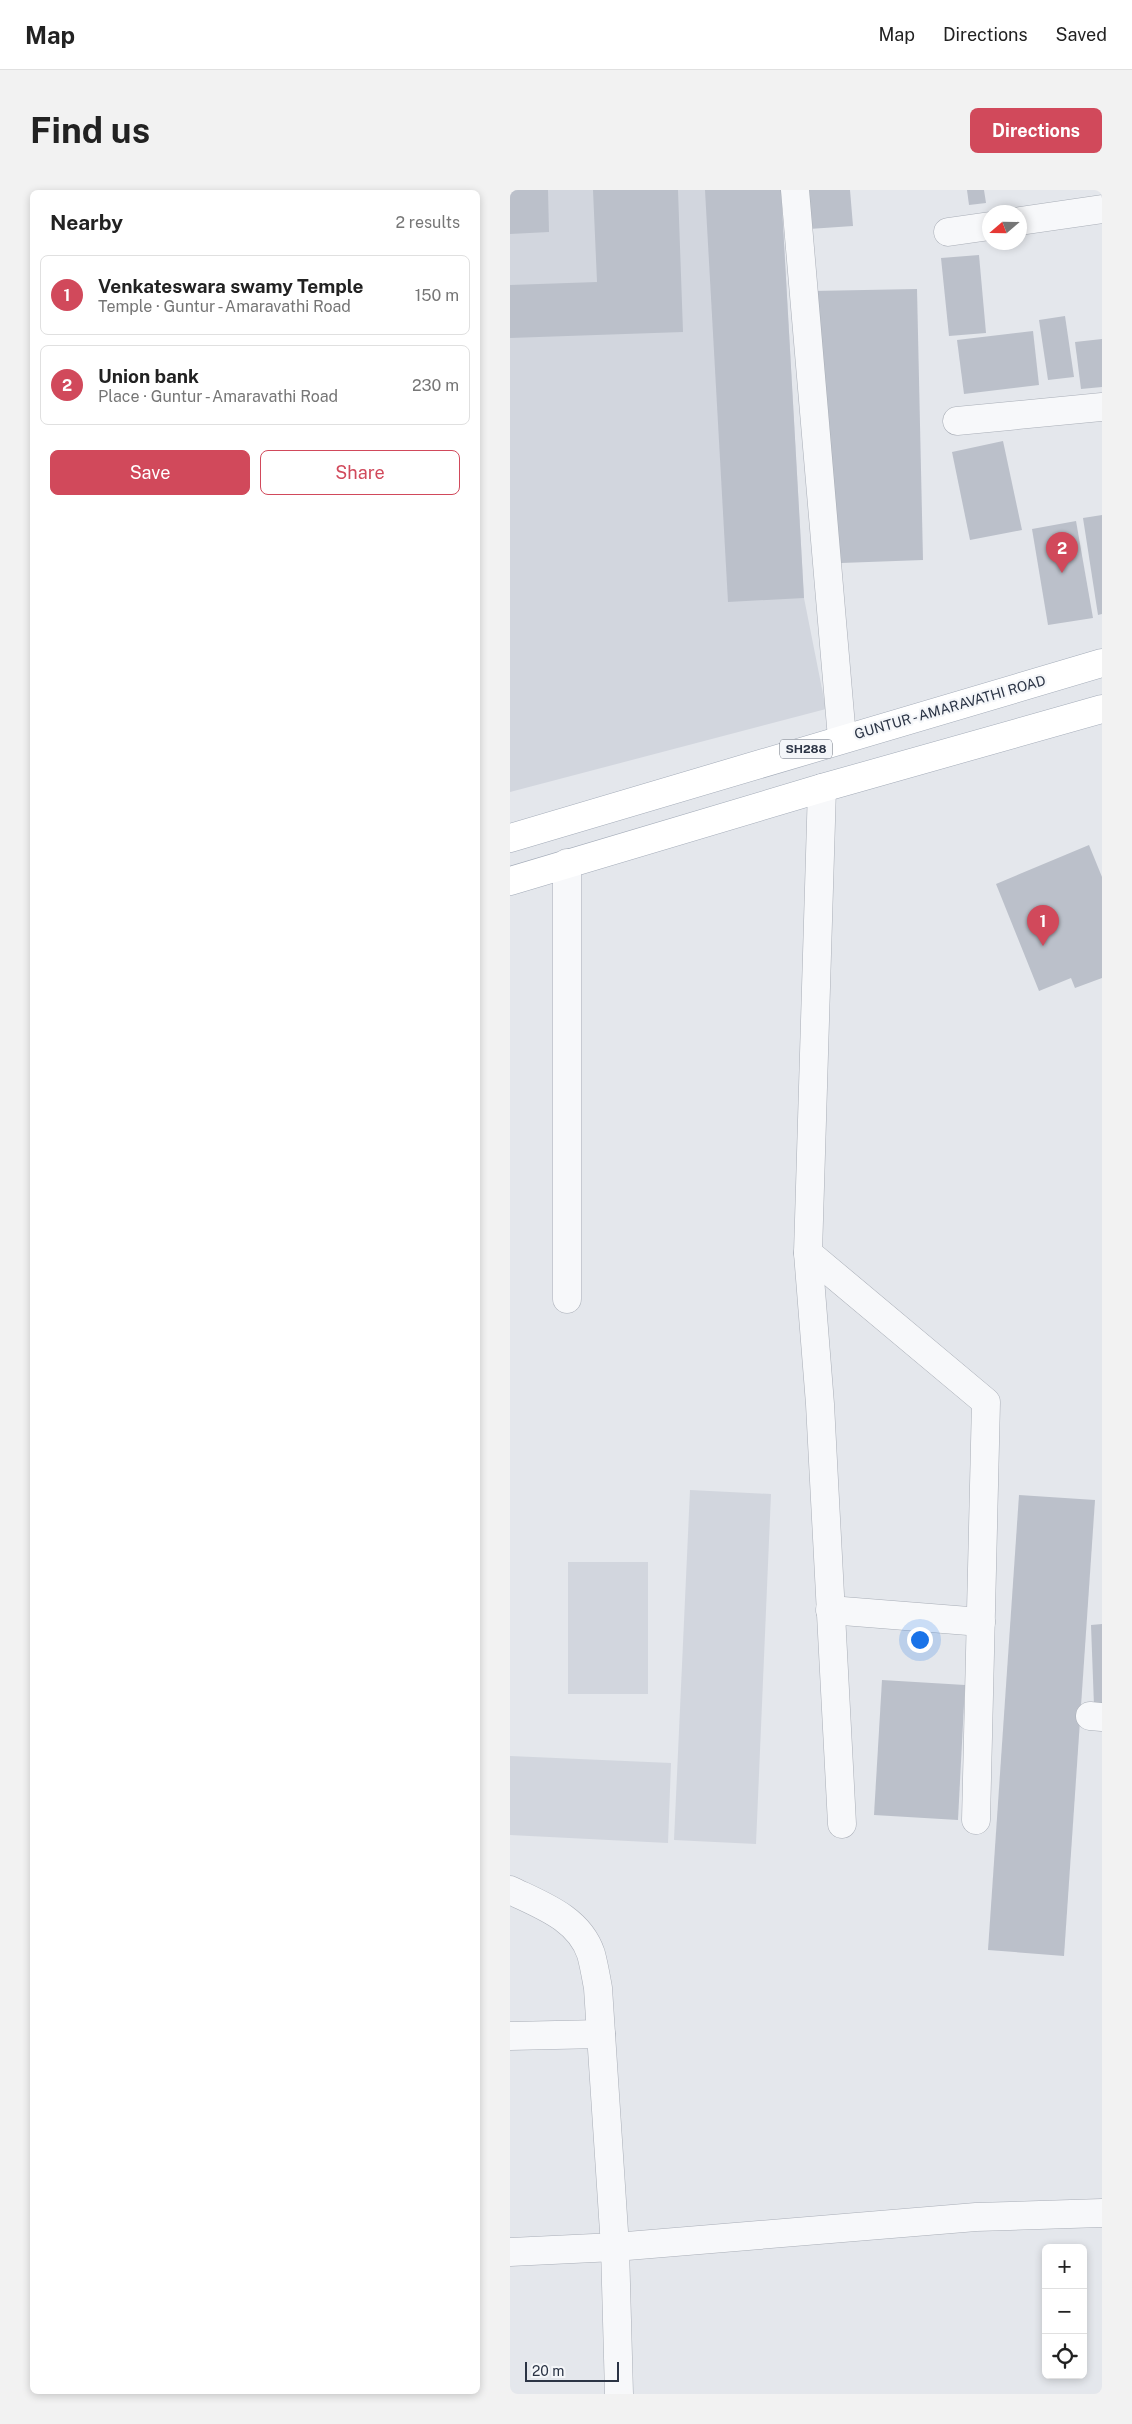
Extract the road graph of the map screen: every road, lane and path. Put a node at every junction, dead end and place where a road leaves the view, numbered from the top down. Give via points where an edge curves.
1 (795, 190) edge
2 (1102, 209) edge
3 (1027, 220) edge
4 (982, 227) edge
5 (948, 232) dead end
6 (1102, 407) edge
7 (956, 421) dead end
8 (1102, 663) edge
9 (1102, 709) edge
10 (842, 738) junction
11 (822, 788) junction
12 (510, 838) edge
13 (568, 863) junction
14 (510, 881) edge
15 (808, 1254) junction
16 (567, 1299) dead end
17 (830, 1610) junction
18 (981, 1622) junction
19 (976, 1820) dead end
20 (842, 1824) dead end
21 (510, 1890) edge
22 (601, 2034) junction
23 (510, 2036) edge
24 (1102, 2213) edge
25 (615, 2247) junction
26 (510, 2252) edge
27 (619, 2394) edge

1 - 10 street
2 - 3 street
4 - 5 street
6 - 7 street
8 - 10 main road, GUNTUR - AMARAVATHI ROAD / SH288
9 - 11 main road
10 - 12 main road, GUNTUR - AMARAVATHI ROAD / SH288
11 - 13 main road
11 - 15 street
13 - 14 main road
13 - 16 street
15 - 17 street via 820,1404
15 - 18 street via 986,1402
17 - 18 street
17 - 20 street
18 - 19 street
21 - 22 street via 556,1912 578,1930 590,1953 598,1988
22 - 23 street
22 - 25 street
24 - 25 street via 976,2217
25 - 26 street
25 - 27 street

